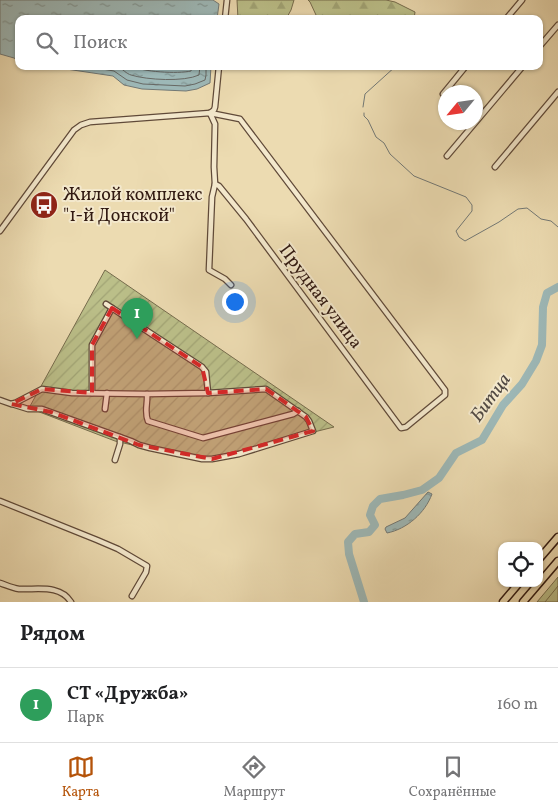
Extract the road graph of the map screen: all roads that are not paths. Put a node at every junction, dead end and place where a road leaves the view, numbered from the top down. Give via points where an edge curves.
1 (227, 0) edge
2 (522, 0) edge
3 (225, 15) edge
4 (509, 15) edge
5 (558, 25) edge
6 (543, 42) edge
7 (219, 70) edge
8 (463, 70) edge
9 (520, 70) edge
10 (450, 85) edge
11 (558, 92) edge
12 (210, 113) junction
13 (447, 156) dead end
14 (495, 167) dead end
15 (215, 184) junction
16 (0, 232) edge
17 (231, 285) dead end
18 (106, 304) dead end
19 (112, 308) junction
20 (92, 393) junction
21 (107, 393) junction
22 (147, 394) junction
23 (208, 394) junction
24 (0, 400) edge
25 (11, 404) junction
26 (105, 409) dead end
27 (298, 411) junction
28 (120, 437) junction
29 (115, 460) dead end
30 (0, 501) edge
31 (558, 537) edge
32 (543, 554) edge
33 (558, 561) edge
34 (0, 583) edge
35 (516, 587) edge
36 (132, 596) dead end
37 (71, 602) edge
38 (503, 602) edge
39 (524, 602) edge

1 - 3 street
2 - 4 street
5 - 6 street
7 - 12 street via 215,108
8 - 10 street
9 - 13 street
11 - 14 street
12 - 15 street via 215,124
12 - 15 street, Прудная улица via 240,119 446,390 445,395 401,428 246,220
12 - 16 street via 81,125 63,144
15 - 17 street via 209,270
18 - 19 street
19 - 20 street via 92,345
19 - 23 street via 202,366 206,372
20 - 21 street
20 - 25 street via 42,389
21 - 22 street
21 - 26 street
22 - 23 street
22 - 27 street via 148,421 203,438
23 - 27 street via 266,389
24 - 25 street
25 - 28 street via 51,412
27 - 28 street via 309,421 313,431 219,459 164,451
28 - 29 street
30 - 36 street via 118,549 147,566
31 - 32 highway
33 - 39 highway
34 - 37 street via 18,588 56,590 64,593
35 - 38 highway

